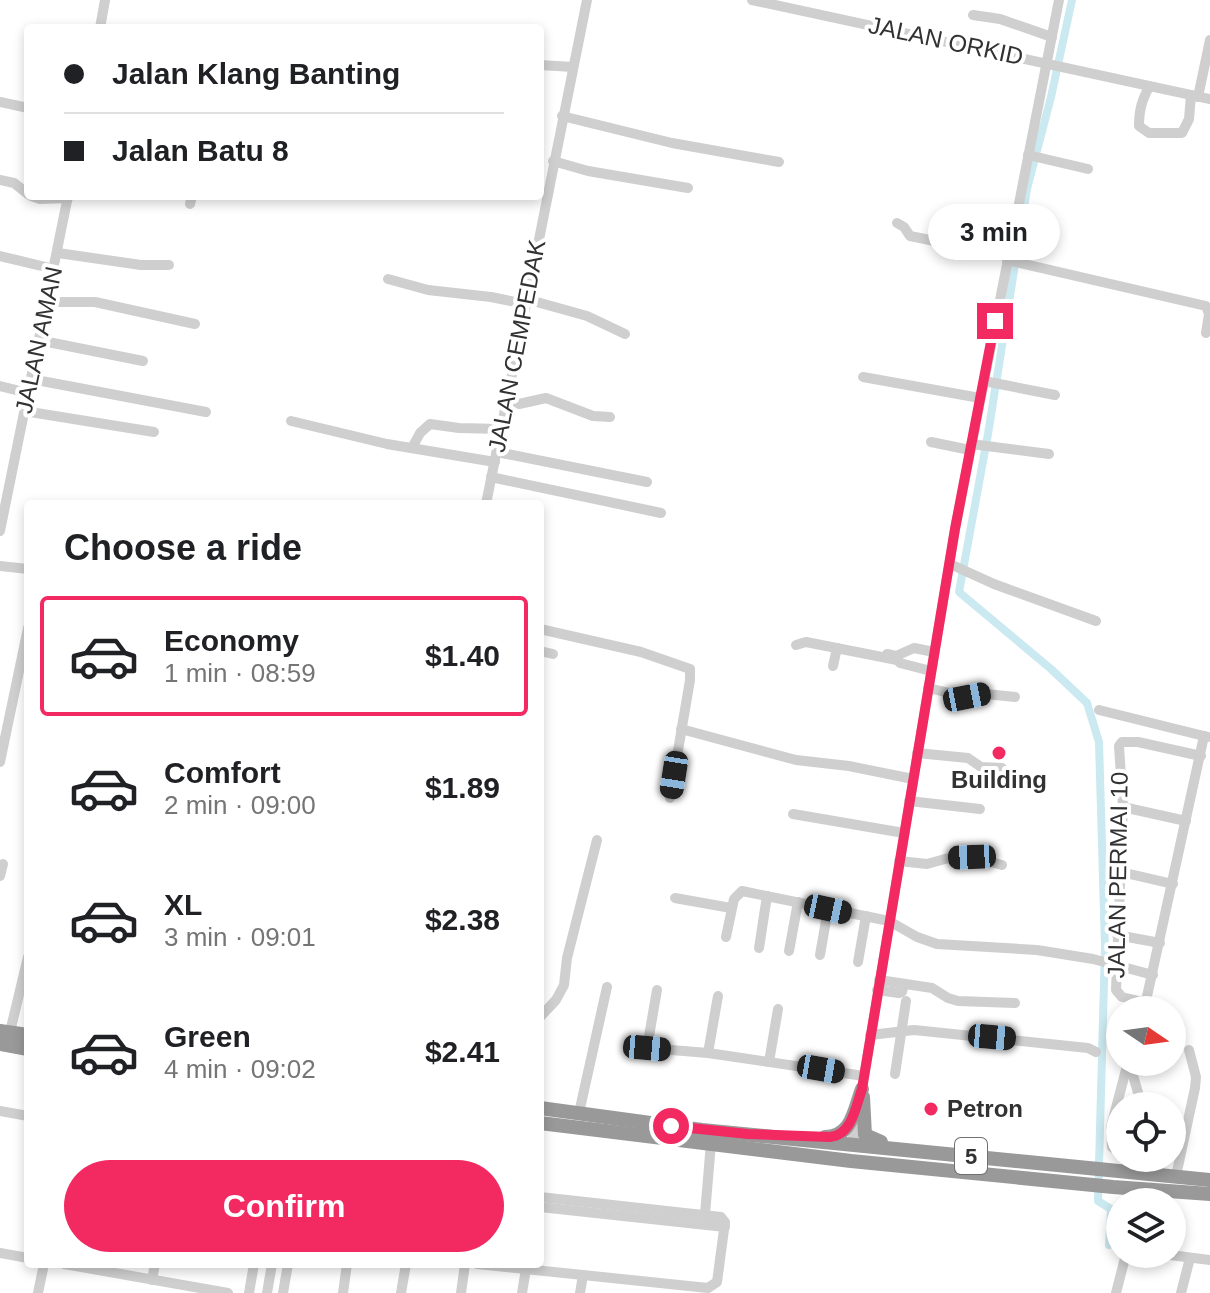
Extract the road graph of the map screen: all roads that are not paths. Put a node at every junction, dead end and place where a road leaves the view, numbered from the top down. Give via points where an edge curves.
1 (105, 0) edge
2 (587, 0) edge
3 (752, 0) edge
4 (1059, 0) edge
5 (973, 15) dead end
6 (101, 24) edge
7 (1052, 37) junction
8 (1210, 40) edge
9 (1050, 63) junction
10 (544, 65) edge
11 (573, 67) junction
12 (1149, 87) junction
13 (1195, 96) junction
14 (1210, 99) edge
15 (0, 102) edge
16 (24, 107) edge
17 (562, 116) junction
18 (1035, 157) junction
19 (553, 161) junction
20 (779, 162) dead end
21 (1088, 169) dead end
22 (0, 180) edge
23 (688, 188) dead end
24 (24, 191) edge
25 (67, 200) edge
26 (897, 223) dead end
27 (1011, 243) junction
28 (58, 253) junction
29 (0, 256) edge
30 (1015, 261) junction
31 (169, 265) dead end
32 (54, 269) junction
33 (388, 279) dead end
34 (47, 302) junction
35 (526, 302) junction
36 (195, 324) dead end
37 (1206, 333) dead end
38 (625, 334) dead end
39 (42, 340) junction
40 (143, 361) dead end
41 (863, 377) dead end
42 (37, 380) junction
43 (988, 382) junction
44 (0, 386) edge
45 (28, 393) junction
46 (1055, 395) dead end
47 (507, 397) junction
48 (980, 398) junction
49 (206, 412) dead end
50 (31, 413) junction
51 (610, 417) dead end
52 (291, 421) dead end
53 (501, 429) junction
54 (154, 432) dead end
55 (931, 442) dead end
56 (973, 446) junction
57 (412, 448) junction
58 (1049, 454) dead end
59 (496, 457) junction
60 (491, 477) junction
61 (647, 482) dead end
62 (487, 500) edge
63 (661, 513) dead end
64 (0, 531) edge
65 (0, 566) edge
66 (954, 566) junction
67 (24, 569) edge
68 (1096, 621) dead end
69 (544, 630) edge
70 (796, 645) dead end
71 (24, 647) edge
72 (837, 648) junction
73 (865, 650) dead end
74 (544, 652) edge
75 (934, 652) junction
76 (553, 654) dead end
77 (897, 658) junction
78 (833, 666) dead end
79 (931, 671) junction
80 (928, 688) junction
81 (1015, 697) dead end
82 (1099, 710) dead end
83 (681, 729) junction
84 (1207, 736) edge
85 (917, 753) junction
86 (1201, 756) junction
87 (0, 762) edge
88 (1002, 768) dead end
89 (913, 779) junction
90 (670, 798) dead end
91 (909, 801) junction
92 (1123, 807) junction
93 (980, 809) dead end
94 (793, 814) dead end
95 (1186, 821) junction
96 (904, 833) junction
97 (597, 840) dead end
98 (899, 861) junction
99 (3, 864) dead end
100 (1002, 865) dead end
101 (1121, 872) junction
102 (0, 876) edge
103 (1173, 884) junction
104 (767, 896) junction
105 (675, 898) dead end
106 (798, 902) junction
107 (731, 908) junction
108 (828, 909) junction
109 (866, 916) junction
110 (889, 921) junction
111 (1117, 935) junction
112 (726, 937) dead end
113 (1160, 943) junction
114 (759, 948) dead end
115 (789, 951) dead end
116 (820, 955) dead end
117 (858, 962) dead end
118 (1114, 964) junction
119 (24, 970) edge
120 (1153, 975) junction
121 (878, 985) junction
122 (607, 987) dead end
123 (657, 990) dead end
124 (718, 996) dead end
125 (1120, 996) edge
126 (1148, 996) edge
127 (906, 1001) dead end
128 (1015, 1003) dead end
129 (778, 1009) dead end
130 (544, 1013) edge
131 (901, 1033) junction
132 (24, 1035) edge
133 (870, 1035) junction
134 (3, 1036) edge
135 (24, 1047) edge
136 (1189, 1050) dead end
137 (1096, 1052) dead end
138 (708, 1053) junction
139 (769, 1062) junction
140 (895, 1074) dead end
141 (863, 1083) junction
142 (544, 1109) edge
143 (0, 1111) edge
144 (579, 1113) junction
145 (24, 1115) edge
146 (544, 1123) edge
147 (748, 1134) junction
148 (711, 1143) junction
149 (852, 1144) junction
150 (752, 1149) junction
151 (947, 1154) junction
152 (892, 1165) junction
153 (1106, 1170) edge
154 (1164, 1172) edge
155 (1176, 1176) junction
156 (1210, 1180) edge
157 (1210, 1194) edge
158 (544, 1197) edge
159 (544, 1207) edge
160 (705, 1214) junction
161 (723, 1222) junction
162 (0, 1253) edge
163 (24, 1257) edge
164 (1186, 1257) edge
165 (1190, 1258) junction
166 (1210, 1260) edge
167 (43, 1268) edge
168 (101, 1268) edge
169 (154, 1268) edge
170 (253, 1268) edge
171 (271, 1268) edge
172 (287, 1268) edge
173 (346, 1268) edge
174 (405, 1268) edge
175 (464, 1268) edge
176 (516, 1268) edge
177 (1122, 1268) edge
178 (526, 1269) junction
179 (583, 1275) junction
180 (152, 1280) junction
181 (38, 1293) edge
182 (228, 1293) edge
183 (249, 1293) edge
184 (267, 1293) edge
185 (283, 1293) edge
186 (343, 1293) edge
187 (401, 1293) edge
188 (461, 1293) edge
189 (522, 1293) edge
190 (580, 1293) edge
191 (1116, 1293) edge
192 (1181, 1293) edge

1 - 6 street
2 - 11 street, JALAN CEMPEDAK
3 - 9 street, JALAN ORKID
4 - 7 street
5 - 7 street
7 - 9 street
8 - 13 street
9 - 12 street, JALAN ORKID
9 - 18 street
10 - 11 street
11 - 17 street, JALAN CEMPEDAK
12 - 13 street, JALAN ORKID
12 - 13 street via 1141,102 1139,126 1149,133 1182,133
13 - 14 street, JALAN ORKID
15 - 16 street
17 - 19 street, JALAN CEMPEDAK
17 - 20 street
18 - 21 street
18 - 27 street
19 - 23 street
19 - 35 street, JALAN CEMPEDAK
22 - 24 street
25 - 28 street, JALAN AMAN
26 - 27 street via 910,236 958,247 988,240
27 - 30 street
28 - 31 street
28 - 32 street, JALAN AMAN
29 - 32 street
30 - 37 street via 1206,306
30 - 43 street
32 - 34 street, JALAN AMAN
33 - 35 street via 428,290
34 - 36 street via 95,302
34 - 39 street, JALAN AMAN
35 - 38 street via 587,316
35 - 47 street, JALAN CEMPEDAK
39 - 40 street
39 - 42 street, JALAN AMAN
41 - 48 street
42 - 45 street, JALAN AMAN
42 - 49 street
43 - 46 street
43 - 48 street
44 - 45 street
45 - 50 street, JALAN AMAN
47 - 51 street via 519,404 546,398
47 - 53 street, JALAN CEMPEDAK
48 - 56 street
50 - 54 street
50 - 64 street, JALAN AMAN
52 - 57 street
53 - 57 street via 430,424
53 - 59 street, JALAN CEMPEDAK
55 - 56 street
56 - 58 street
56 - 66 street
57 - 59 street
59 - 60 street, JALAN CEMPEDAK
59 - 61 street
60 - 62 street, JALAN CEMPEDAK
60 - 63 street
65 - 67 street
66 - 68 street
66 - 75 street
69 - 83 street via 687,667 690,680
70 - 72 street
71 - 87 street
72 - 77 street
72 - 78 street
73 - 77 street
74 - 76 street
75 - 77 street via 914,648
75 - 79 street
77 - 79 street
79 - 80 street
80 - 81 street via 967,697
80 - 85 street
82 - 84 street
83 - 89 street via 796,760
83 - 90 street
84 - 86 street
85 - 88 street
85 - 89 street
86 - 92 street, JALAN PERMAI 10 via 1122,742
86 - 95 street
89 - 91 street
91 - 93 street
91 - 96 street
92 - 95 street
92 - 101 street, JALAN PERMAI 10
94 - 96 street
95 - 103 street
96 - 98 street
97 - 130 street via 564,985
98 - 100 street via 927,864 972,857
98 - 110 street
99 - 102 street
101 - 103 street
101 - 111 street, JALAN PERMAI 10
103 - 113 street
104 - 106 street
104 - 107 street via 742,891
104 - 114 street
105 - 107 street
106 - 108 street
106 - 115 street
107 - 112 street
108 - 109 street
108 - 116 street
109 - 110 street
109 - 117 street
110 - 118 street via 937,944 987,945
110 - 121 street
111 - 113 street
111 - 118 street, JALAN PERMAI 10
113 - 120 street
118 - 120 street
118 - 125 street, JALAN PERMAI 10
119 - 134 street
120 - 126 street
121 - 128 street via 899,993 904,984 932,988 958,1001
121 - 133 street
122 - 144 street
123 - 138 street via 647,1048
124 - 138 street
127 - 131 street
129 - 139 street
131 - 133 street
131 - 137 street via 1018,1040
131 - 140 street
132 - 134 highway
133 - 141 street
134 - 135 highway
136 - 155 street via 1196,1077
138 - 139 street
139 - 141 street via 839,1072
141 - 147 highway via 848,1127 837,1137
141 - 149 street
141 - 151 highway via 863,1128 869,1139
142 - 144 highway, 5
143 - 145 street
144 - 147 highway, 5
146 - 148 highway, 5
147 - 149 highway, 5
148 - 150 highway, 5
148 - 160 street
149 - 150 highway via 834,1153
149 - 151 highway, 5
149 - 152 highway via 863,1156 887,1159
150 - 152 highway, 5
151 - 153 highway, 5
152 - 157 highway, 5
154 - 155 highway, 5
155 - 156 highway, 5
158 - 160 street
159 - 161 street
160 - 161 street
161 - 179 street via 717,1282 711,1287
162 - 163 street
164 - 165 street
165 - 166 street
165 - 192 street
167 - 181 street
168 - 180 street
169 - 180 street
170 - 183 street
171 - 184 street
172 - 185 street
173 - 186 street
174 - 187 street
175 - 188 street
176 - 178 street
177 - 191 street
178 - 179 street
178 - 189 street
179 - 190 street
180 - 182 street

